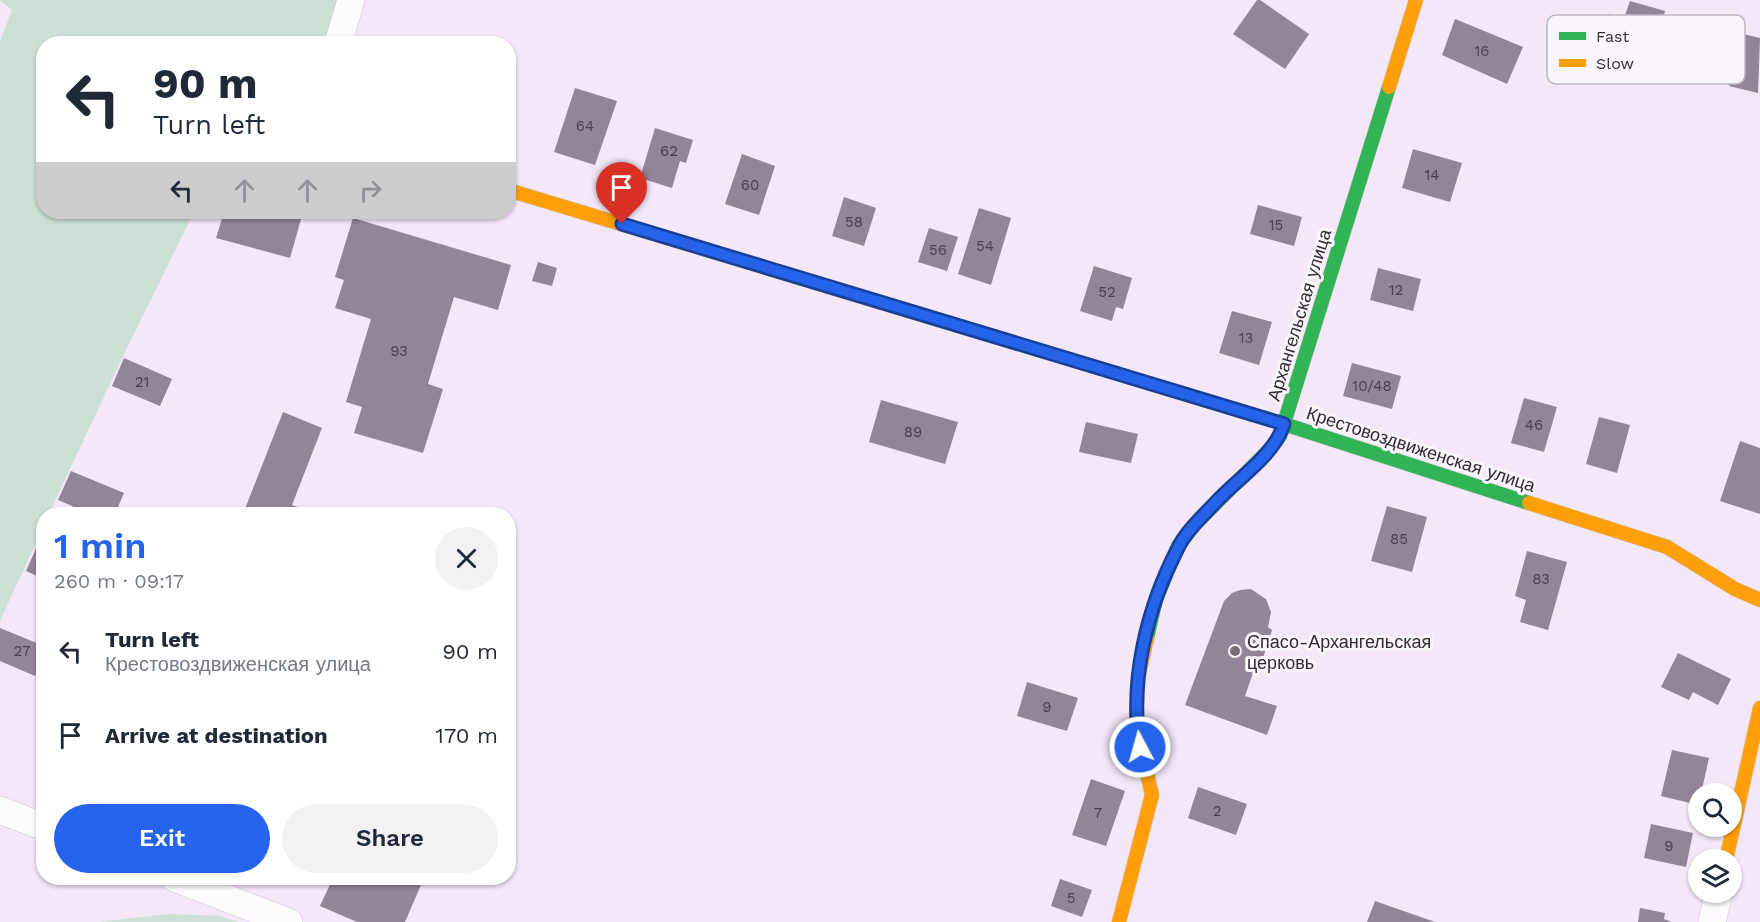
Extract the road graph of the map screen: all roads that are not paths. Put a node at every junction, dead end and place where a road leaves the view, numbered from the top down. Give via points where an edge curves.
1 (351, 0) edge
2 (1416, 0) edge
3 (340, 36) edge
4 (516, 192) edge
5 (1284, 424) junction
6 (1760, 600) edge
7 (1760, 708) edge
8 (0, 810) edge
9 (36, 823) edge
10 (1728, 849) edge
11 (192, 885) edge
12 (1716, 903) edge
13 (289, 922) edge
14 (1119, 922) edge
15 (1712, 922) edge

1 - 3 street
2 - 5 street, Архангельская улица
4 - 5 street, Крестовоздвиженская улица
5 - 6 street, Крестовоздвиженская улица via 1667,547
5 - 14 street, Архангельская улица via 1269,451 1178,546 1156,599 1140,667 1136,725 1152,795
7 - 10 street
8 - 9 street
11 - 13 street
12 - 15 street

